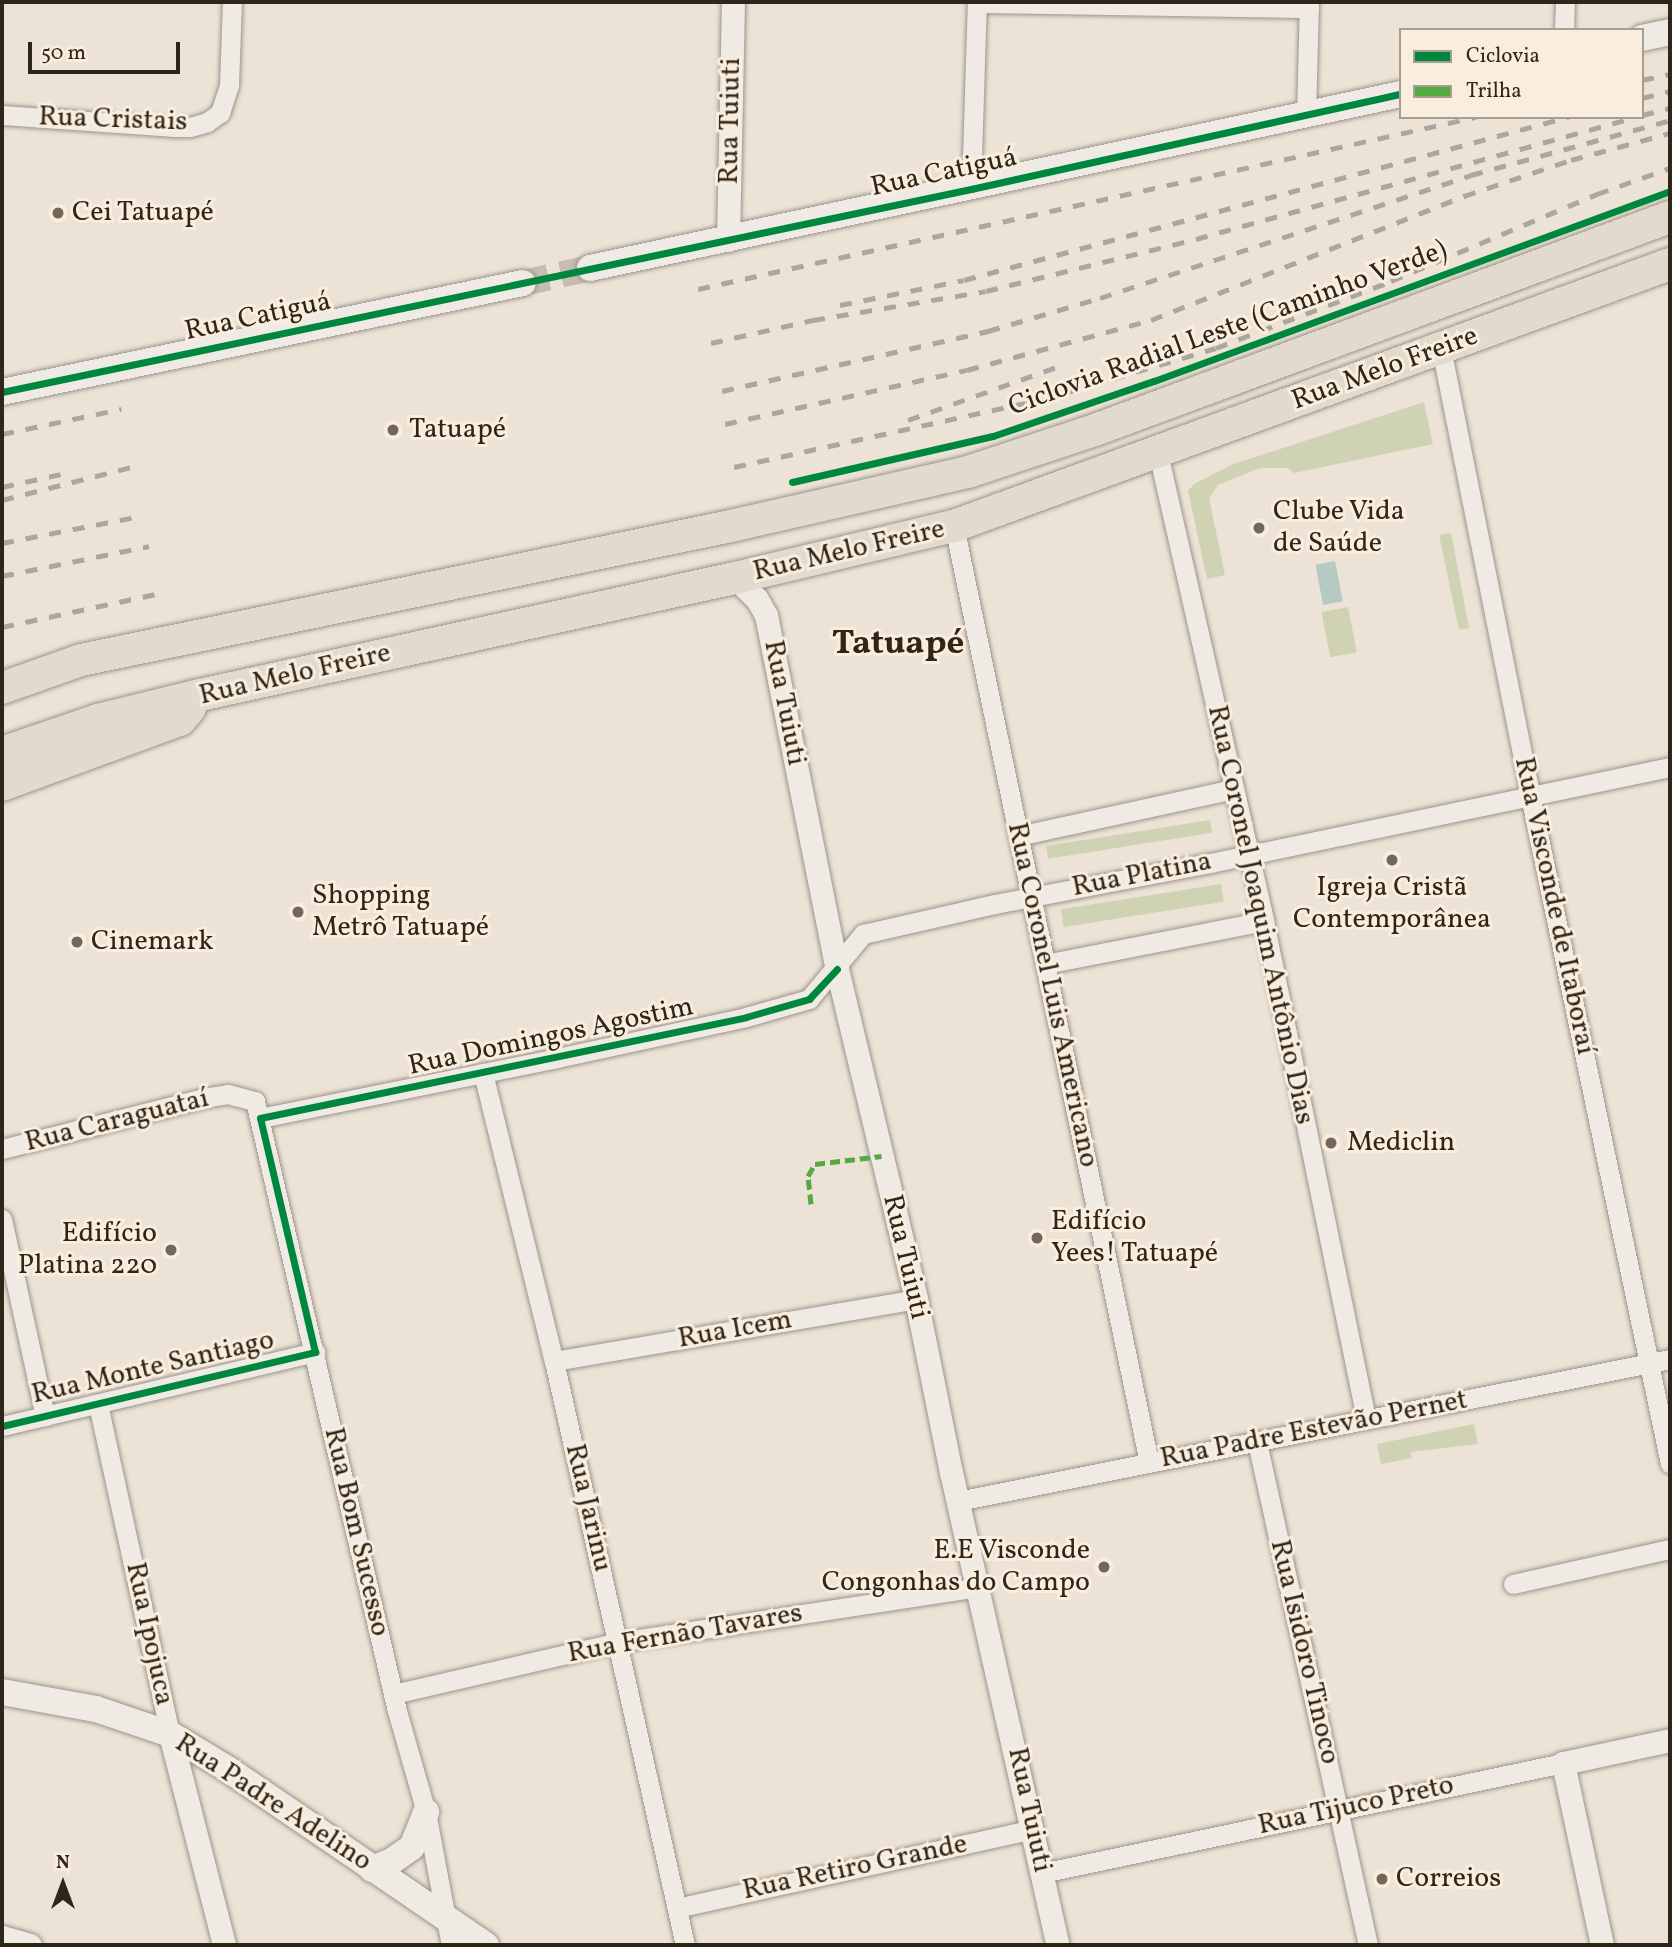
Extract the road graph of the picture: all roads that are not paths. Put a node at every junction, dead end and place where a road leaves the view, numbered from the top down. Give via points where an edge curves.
1 (232, 2) edge
2 (733, 2) edge
3 (977, 2) edge
4 (1565, 2) edge
5 (1309, 5) edge
6 (1564, 28) edge
7 (1670, 32) edge
8 (1644, 38) edge
9 (1399, 94) edge
10 (2, 115) edge
11 (1306, 116) junction
12 (971, 189) junction
13 (1670, 217) edge
14 (728, 240) junction
15 (1670, 264) edge
16 (590, 268) tunnel mouth
17 (523, 282) tunnel mouth
18 (1441, 348) junction
19 (2, 392) edge
20 (1158, 453) junction
21 (954, 526) junction
22 (735, 578) junction
23 (81, 660) junction
24 (2, 668) edge
25 (2, 688) edge
26 (200, 695) junction
27 (2, 753) edge
28 (1670, 767) edge
29 (2, 785) edge
30 (1234, 789) junction
31 (1530, 795) junction
32 (1018, 836) junction
33 (1249, 855) junction
34 (1031, 897) junction
35 (1264, 921) junction
36 (1045, 964) junction
37 (837, 969) junction
38 (483, 1073) junction
39 (260, 1118) junction
40 (2, 1149) edge
41 (2, 1219) edge
42 (916, 1299) junction
43 (315, 1352) junction
44 (1670, 1359) edge
45 (554, 1362) junction
46 (1649, 1363) junction
47 (98, 1404) junction
48 (45, 1416) junction
49 (1366, 1419) junction
50 (2, 1426) edge
51 (1257, 1442) junction
52 (1149, 1463) junction
53 (1670, 1464) edge
54 (958, 1501) junction
55 (1670, 1549) edge
56 (1513, 1584) dead end
57 (979, 1587) junction
58 (619, 1642) junction
59 (2, 1692) edge
60 (393, 1694) junction
61 (170, 1734) junction
62 (1670, 1740) edge
63 (1563, 1763) junction
64 (1339, 1810) junction
65 (426, 1812) junction
66 (1033, 1829) junction
67 (372, 1869) junction
68 (1042, 1873) junction
69 (677, 1908) junction
70 (445, 1918) junction
71 (2, 1937) edge
72 (30, 1945) edge
73 (224, 1945) edge
74 (451, 1945) edge
75 (486, 1945) edge
76 (685, 1945) edge
77 (1058, 1945) edge
78 (1368, 1945) edge
79 (1602, 1945) edge

1 - 10 street, Rua Cristais via 229,86 220,113 208,122 190,127
2 - 14 street, Rua Tuiuti
3 - 5 street
3 - 12 street
4 - 6 street
5 - 11 street
7 - 8 main road
9 - 11 main road, Rua Catiguá
11 - 12 main road, Rua Catiguá
12 - 14 main road, Rua Catiguá
13 - 23 highway, Rua Melo Freire via 1095,430 968,472 726,527
14 - 16 main road, Rua Catiguá
15 - 18 highway, Rua Melo Freire
17 - 19 main road, Rua Catiguá
18 - 20 highway, Rua Melo Freire
18 - 31 street, Rua Visconde de Itaboraí
20 - 21 highway, Rua Melo Freire
20 - 30 street, Rua Coronel Joaquim Antônio Dias
21 - 22 highway, Rua Melo Freire
21 - 32 street, Rua Coronel Luis Americano
22 - 26 highway, Rua Melo Freire
22 - 37 street, Rua Tuiuti via 757,598 766,615
23 - 24 highway
23 - 25 highway, Rua Melo Freire
26 - 27 highway, Rua Melo Freire via 98,720
26 - 29 highway via 180,720
28 - 31 street, Rua Platina
30 - 32 street
30 - 33 street, Rua Coronel Joaquim Antônio Dias
31 - 33 street, Rua Platina
31 - 46 street, Rua Visconde de Itaboraí
32 - 34 street, Rua Coronel Luis Americano
33 - 34 street, Rua Platina
33 - 35 street, Rua Coronel Joaquim Antônio Dias
34 - 36 street, Rua Coronel Luis Americano
34 - 37 street, Rua Platina via 863,934
35 - 36 street
35 - 49 street, Rua Coronel Joaquim Antônio Dias
36 - 52 street, Rua Coronel Luis Americano
37 - 38 street, Rua Domingos Agostim via 809,999 746,1017
37 - 42 street, Rua Tuiuti
38 - 39 street, Rua Domingos Agostim
38 - 45 street, Rua Jarinu
39 - 40 street, Rua Caraguataí via 255,1101 228,1094
39 - 43 street, Rua Bom Sucesso
41 - 48 street
42 - 45 street, Rua Icem
42 - 54 street, Rua Tuiuti
43 - 47 street, Rua Monte Santiago
43 - 60 street, Rua Bom Sucesso
44 - 46 street, Rua Padre Estevão Pernet
45 - 58 street, Rua Jarinu
46 - 49 street, Rua Padre Estevão Pernet
46 - 53 street, Rua Visconde de Itaboraí
47 - 48 street, Rua Monte Santiago
47 - 61 street, Rua Ipojuca
48 - 50 street, Rua Monte Santiago
49 - 51 street, Rua Padre Estevão Pernet
51 - 52 street, Rua Padre Estevão Pernet
51 - 64 street, Rua Isidoro Tinoco
52 - 54 street, Rua Padre Estevão Pernet
54 - 57 street, Rua Tuiuti
55 - 56 street
57 - 58 street, Rua Fernão Tavares
57 - 66 street, Rua Tuiuti
58 - 60 street, Rua Fernão Tavares
58 - 69 street, Rua Jarinu
59 - 61 main road, Rua Padre Adelino via 96,1709
60 - 65 street, Rua Bom Sucesso
61 - 67 main road, Rua Padre Adelino
61 - 73 street, Rua Ipojuca
62 - 63 street, Rua Tijuco Preto
63 - 64 street, Rua Tijuco Preto
63 - 79 street
64 - 68 street, Rua Tijuco Preto
64 - 78 street, Rua Isidoro Tinoco
65 - 67 main road via 412,1847
65 - 70 street, Rua Bom Sucesso
66 - 68 street, Rua Tuiuti
66 - 69 street, Rua Retiro Grande
67 - 70 main road, Rua Padre Adelino
68 - 77 street, Rua Tuiuti
69 - 76 street, Rua Jarinu
70 - 74 street, Rua Bom Sucesso
70 - 75 main road, Rua Padre Adelino
71 - 72 street

